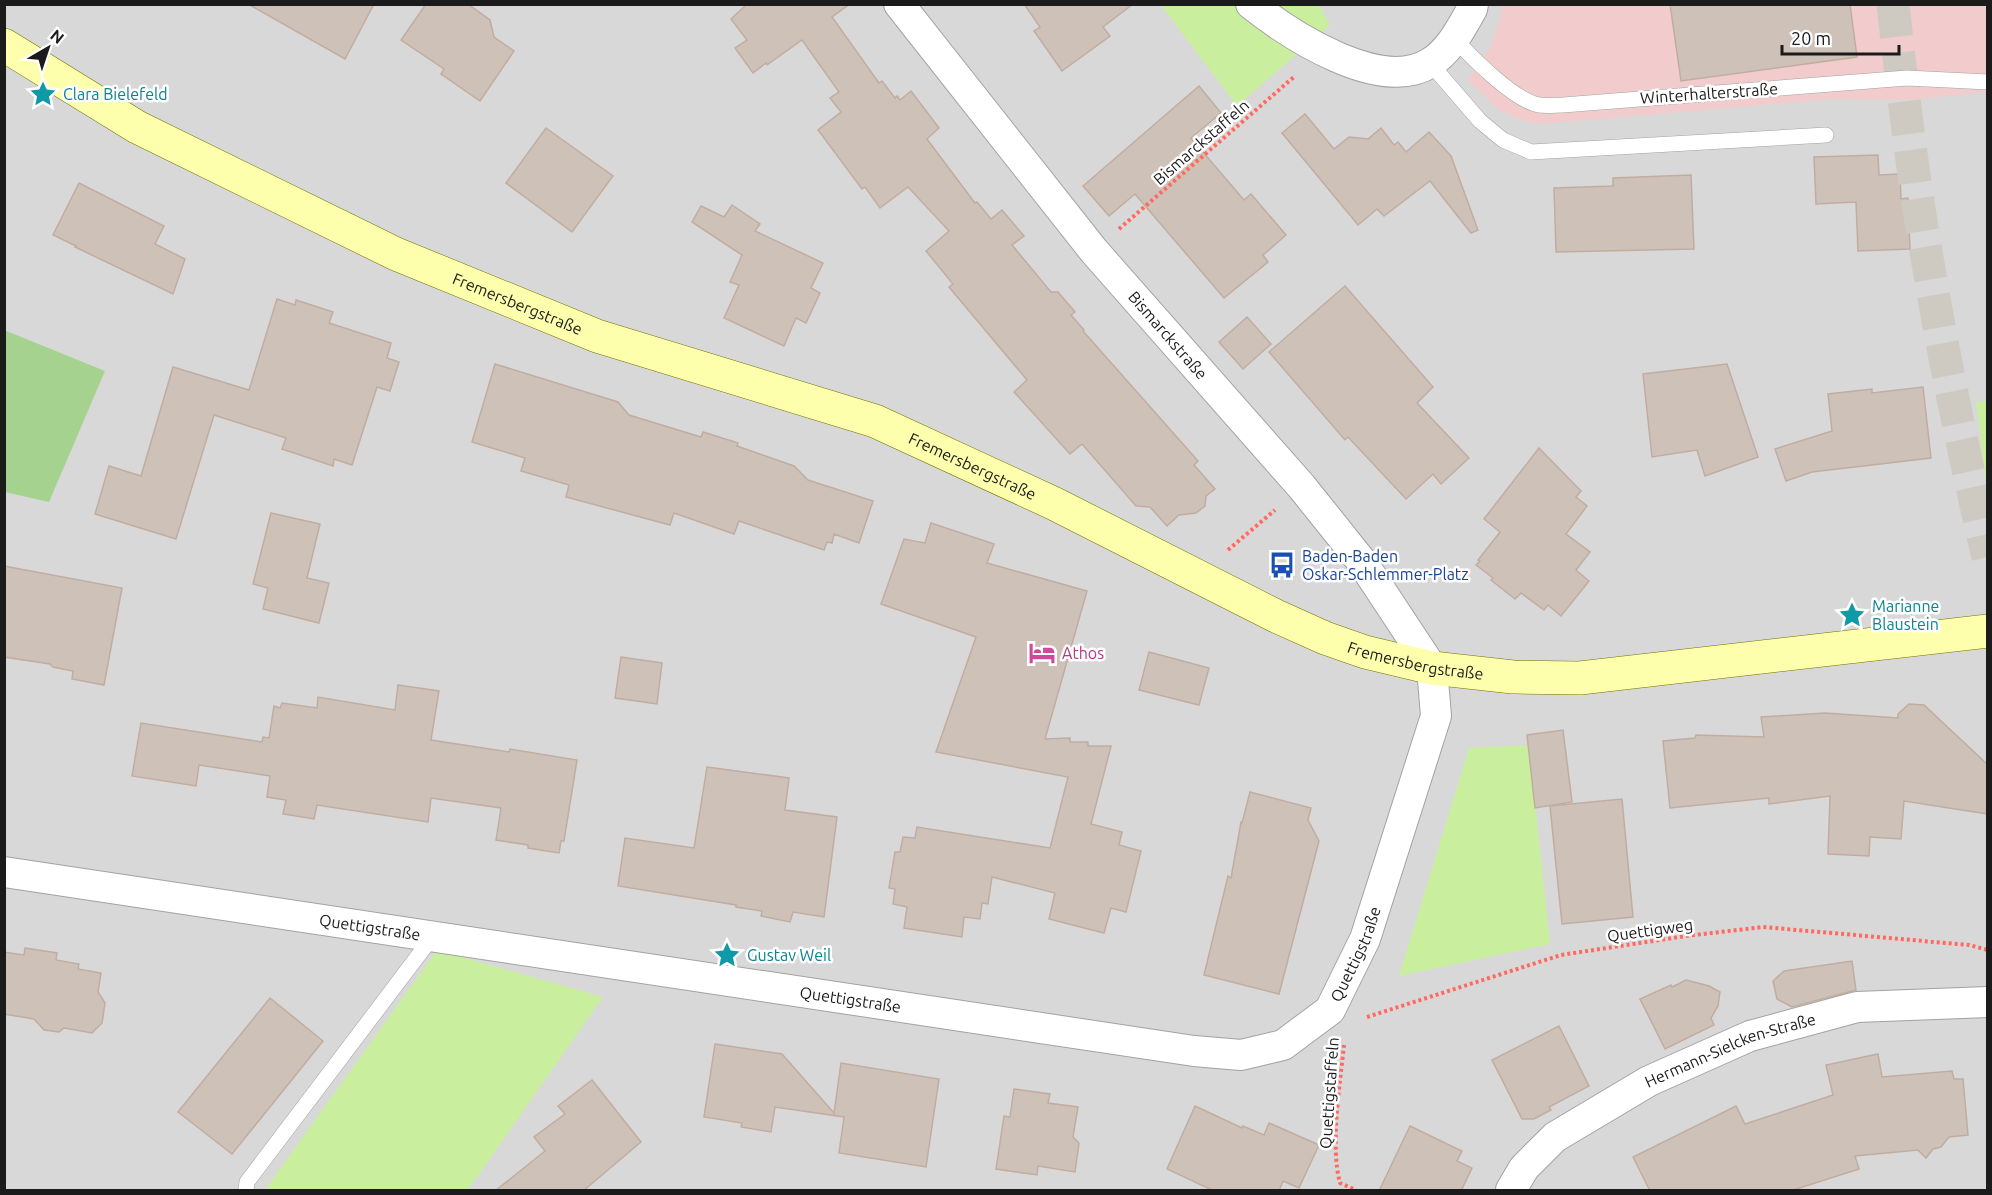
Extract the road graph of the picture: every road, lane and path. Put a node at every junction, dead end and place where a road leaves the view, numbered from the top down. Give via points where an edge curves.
1 (898, 4) edge
2 (1251, 4) edge
3 (1473, 4) edge
4 (1455, 39) junction
5 (4, 45) edge
6 (1324, 51) junction
7 (1430, 63) junction
8 (1988, 82) edge
9 (1826, 135) dead end
10 (1094, 251) junction
11 (1302, 487) junction
12 (1198, 576) junction
13 (1988, 631) edge
14 (1432, 668) junction
15 (4, 872) edge
16 (433, 936) junction
17 (1988, 950) edge
18 (1988, 1002) edge
19 (1338, 1017) junction
20 (246, 1191) edge
21 (1356, 1191) edge
22 (1511, 1191) edge

1 - 10 street, Bismarckstraße
2 - 6 street via 1279,26
3 - 4 street
4 - 7 street
4 - 8 lane, Winterhalterstraße via 1481,67 1526,101 1538,105 1907,78
5 - 12 main road, Fremersbergstraße via 137,126 396,254 597,336 875,421
6 - 7 street via 1368,68 1398,71
6 - 10 path, Bismarckstaffeln
7 - 9 lane via 1480,121 1503,140 1532,152
10 - 11 street, Bismarckstraße
11 - 12 path
11 - 14 street, Bismarckstraße via 1362,562
12 - 14 main road, Fremersbergstraße via 1324,638
13 - 14 main road, Fremersbergstraße via 1580,678 1513,677
14 - 19 street, Quettigstraße via 1436,716
15 - 16 street, Quettigstraße
16 - 19 street, Quettigstraße via 1194,1051 1241,1055 1283,1046
16 - 20 lane via 247,1182
17 - 19 path, Quettigweg via 1969,945 1763,927 1561,955
18 - 22 street, Hermann-Sielcken-Straße via 1857,1007 1750,1036 1649,1081 1555,1137 1524,1168
19 - 21 path, Quettigstaffeln via 1341,1078 1336,1167 1340,1183

